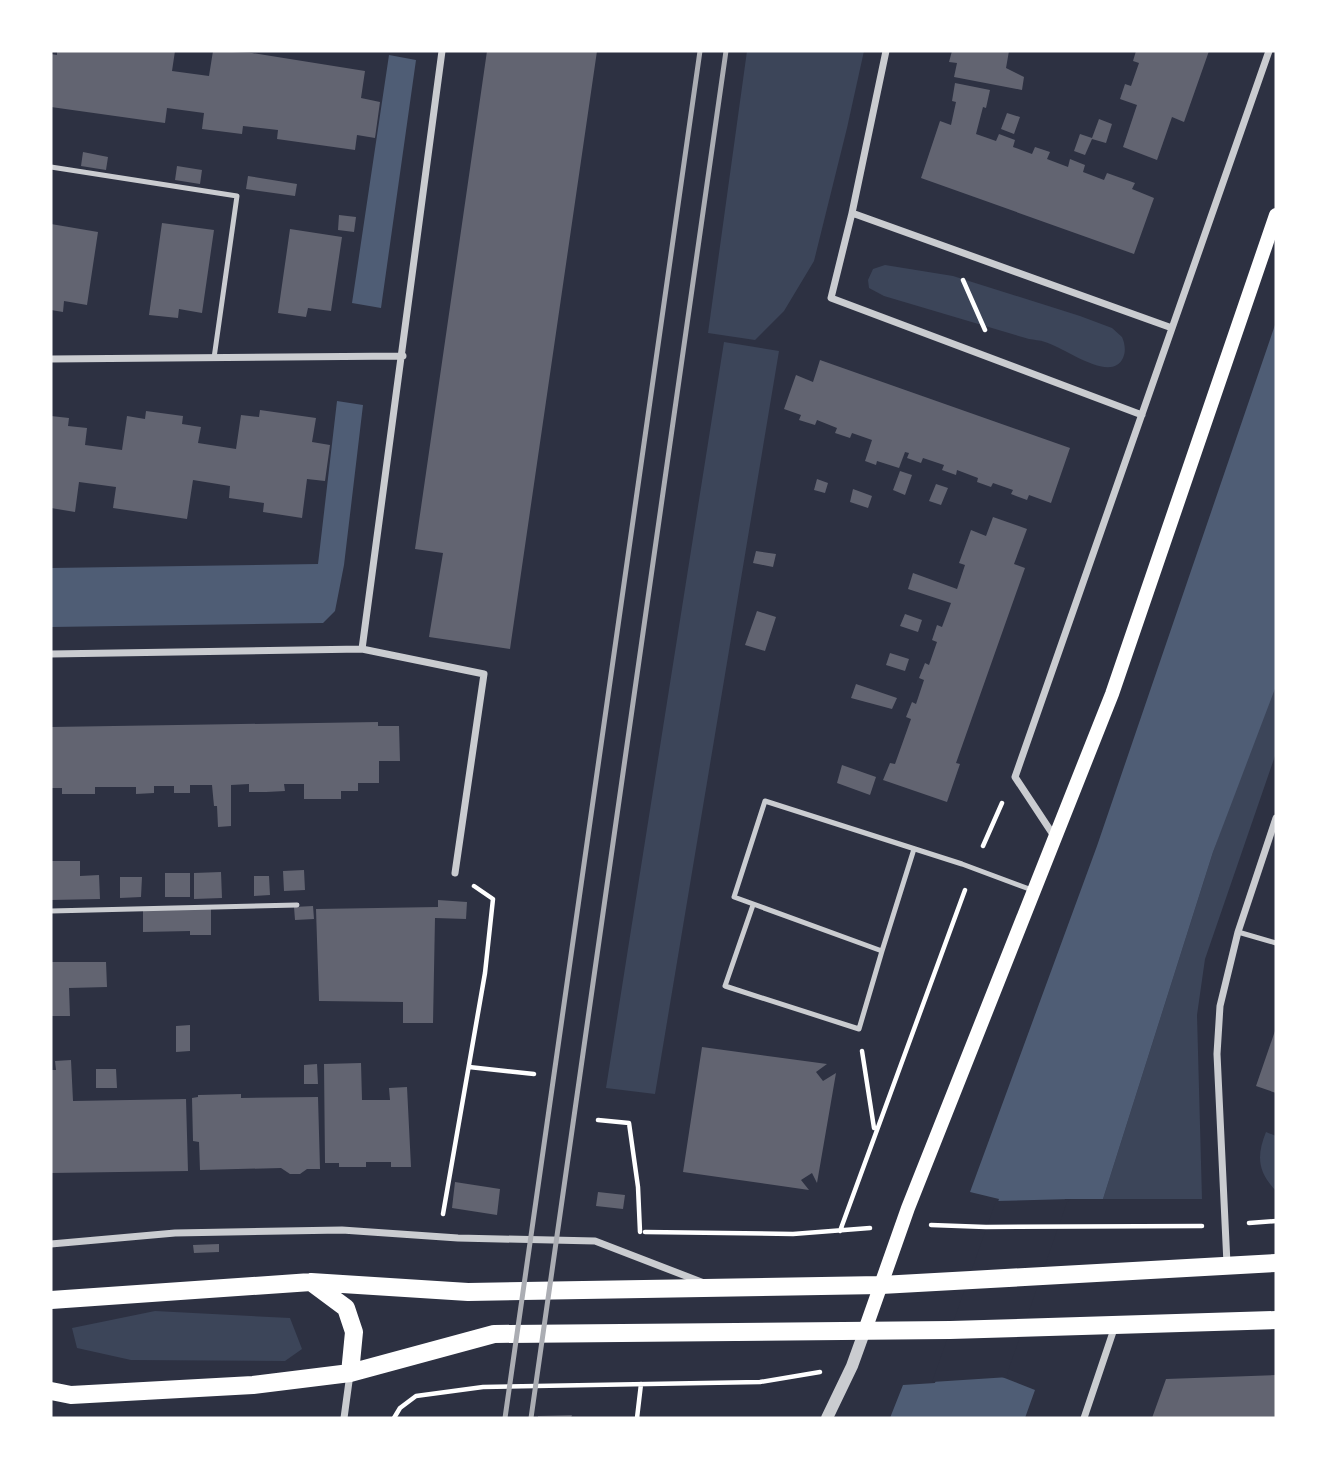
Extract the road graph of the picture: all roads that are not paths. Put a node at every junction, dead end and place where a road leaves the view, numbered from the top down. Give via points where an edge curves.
1 (442, 51) edge
2 (886, 51) edge
3 (1269, 51) edge
4 (51, 167) edge
5 (852, 214) junction
6 (1276, 215) edge
7 (1172, 328) junction
8 (403, 356) junction
9 (214, 358) junction
10 (51, 359) edge
11 (1142, 415) junction
12 (362, 649) junction
13 (51, 654) edge
14 (1276, 818) edge
15 (1054, 836) junction
16 (914, 849) junction
17 (455, 873) road end
18 (1035, 891) junction
19 (297, 905) dead end
20 (754, 905) junction
21 (51, 911) edge
22 (1238, 932) junction
23 (1276, 943) edge
24 (882, 951) junction
25 (51, 1244) edge
26 (1276, 1263) edge
27 (1227, 1267) junction
28 (311, 1282) junction
29 (881, 1285) junction
30 (718, 1288) junction
31 (51, 1300) edge
32 (1276, 1320) edge
33 (1116, 1324) junction
34 (865, 1331) junction
35 (350, 1373) junction
36 (51, 1378) edge
37 (51, 1391) edge
38 (71, 1395) junction
39 (344, 1418) edge
40 (827, 1418) edge
41 (1084, 1418) edge

1 - 8 street
2 - 5 street
3 - 7 street
4 - 9 lane via 237,196
5 - 7 street
5 - 11 street via 831,298
6 - 15 main road via 1112,694
7 - 11 street
8 - 9 street
8 - 12 street
9 - 10 street
11 - 15 street via 1015,776
12 - 13 street
12 - 17 street via 484,674
14 - 22 street
15 - 18 main road
16 - 18 lane
16 - 20 lane via 765,801 734,897
16 - 24 lane
18 - 29 main road
19 - 21 lane
20 - 24 lane
20 - 24 lane via 724,986 859,1029
22 - 23 lane
22 - 27 street via 1220,1006 1217,1054
25 - 30 street via 175,1233 342,1230 595,1241
26 - 27 main road
27 - 29 main road
28 - 30 main road via 468,1292
28 - 31 main road
28 - 35 main road via 346,1308 354,1332
29 - 30 main road
29 - 34 main road
32 - 33 main road
33 - 34 main road
33 - 41 street
34 - 35 main road via 494,1334
34 - 40 street
35 - 38 main road via 253,1385
35 - 39 street
36 - 38 main road
37 - 38 main road

